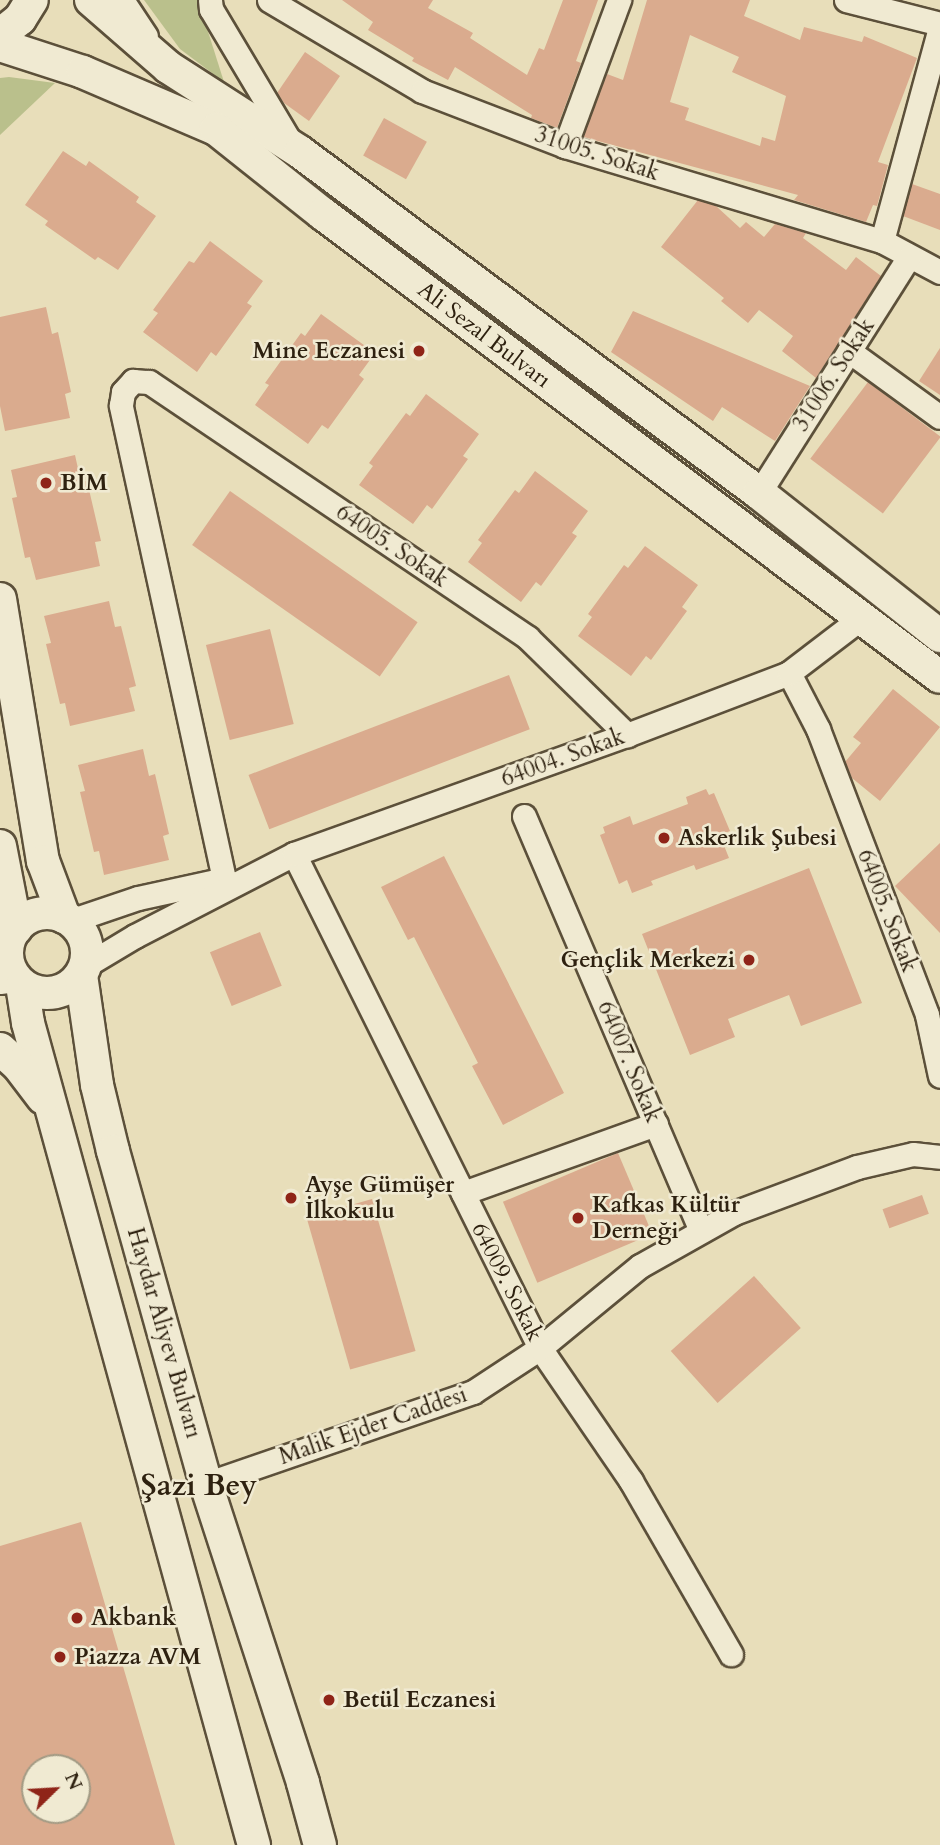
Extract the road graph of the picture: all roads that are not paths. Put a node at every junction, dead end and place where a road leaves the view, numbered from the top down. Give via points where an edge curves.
1 (32, 0) edge
2 (91, 0) edge
3 (122, 0) edge
4 (210, 0) edge
5 (269, 0) edge
6 (619, 0) edge
7 (846, 0) edge
8 (940, 26) edge
9 (0, 35) edge
10 (0, 45) edge
11 (168, 67) junction
12 (565, 146) junction
13 (294, 148) junction
14 (883, 241) junction
15 (909, 257) junction
16 (940, 272) edge
17 (849, 351) junction
18 (940, 416) edge
19 (759, 492) junction
20 (0, 599) edge
21 (861, 618) junction
22 (940, 636) edge
23 (789, 673) junction
24 (940, 677) edge
25 (627, 735) junction
26 (524, 816) dead end
27 (0, 846) edge
28 (294, 854) junction
29 (252, 874) junction
30 (224, 880) junction
31 (67, 919) junction
32 (9, 932) edge
33 (83, 971) junction
34 (13, 983) edge
35 (0, 1049) edge
36 (940, 1076) edge
37 (52, 1111) junction
38 (656, 1124) junction
39 (940, 1157) edge
40 (463, 1193) junction
41 (701, 1231) junction
42 (540, 1348) junction
43 (206, 1484) junction
44 (731, 1654) dead end
45 (254, 1845) edge
46 (320, 1845) edge

1 - 9 main road via 20,19
2 - 11 main road, Ali Sezal Bulvarı
3 - 11 street
4 - 13 street via 211,9
5 - 12 street, 31005. Sokak via 422,91
6 - 12 street
7 - 8 street
8 - 14 street
10 - 21 main road, Ali Sezal Bulvarı via 83,72 216,130
11 - 13 main road, Ali Sezal Bulvarı
12 - 14 street, 31005. Sokak
13 - 19 main road, Ali Sezal Bulvarı
14 - 15 street, 31005. Sokak
15 - 16 street, 31005. Sokak
15 - 17 street, 31006. Sokak
17 - 18 street
17 - 19 street, 31006. Sokak
19 - 22 main road, Ali Sezal Bulvarı
20 - 31 main road via 43,861
21 - 23 street, 64004. Sokak
21 - 24 main road, Ali Sezal Bulvarı
23 - 25 street, 64004. Sokak
23 - 36 street, 64005. Sokak via 818,729 927,1015
25 - 28 street, 64004. Sokak
25 - 30 street, 64005. Sokak via 528,638 141,379 133,381 123,392 121,405
26 - 38 street, 64007. Sokak
27 - 32 main road
28 - 29 street, 64004. Sokak
28 - 40 street, 64009. Sokak
29 - 30 street, 64004. Sokak
29 - 33 street, 64004. Sokak via 135,936
30 - 31 street, 64004. Sokak
31 - 32 main road via 33,915
31 - 33 main road via 85,941
32 - 34 main road via 7,957
33 - 34 main road via 64,990 53,993
33 - 43 main road, Haydar Aliyev Bulvarı via 97,1085
34 - 37 main road
35 - 37 main road via 18,1065
37 - 45 main road
38 - 40 street
38 - 41 street, 64007. Sokak
39 - 41 street, Malik Ejder Caddesi via 913,1154 857,1167 734,1213
40 - 42 street, 64009. Sokak
41 - 42 street, Malik Ejder Caddesi via 640,1266
42 - 43 street, Malik Ejder Caddesi via 473,1392
42 - 44 street, 64009. Sokak via 631,1481
43 - 46 main road, Haydar Aliyev Bulvarı

